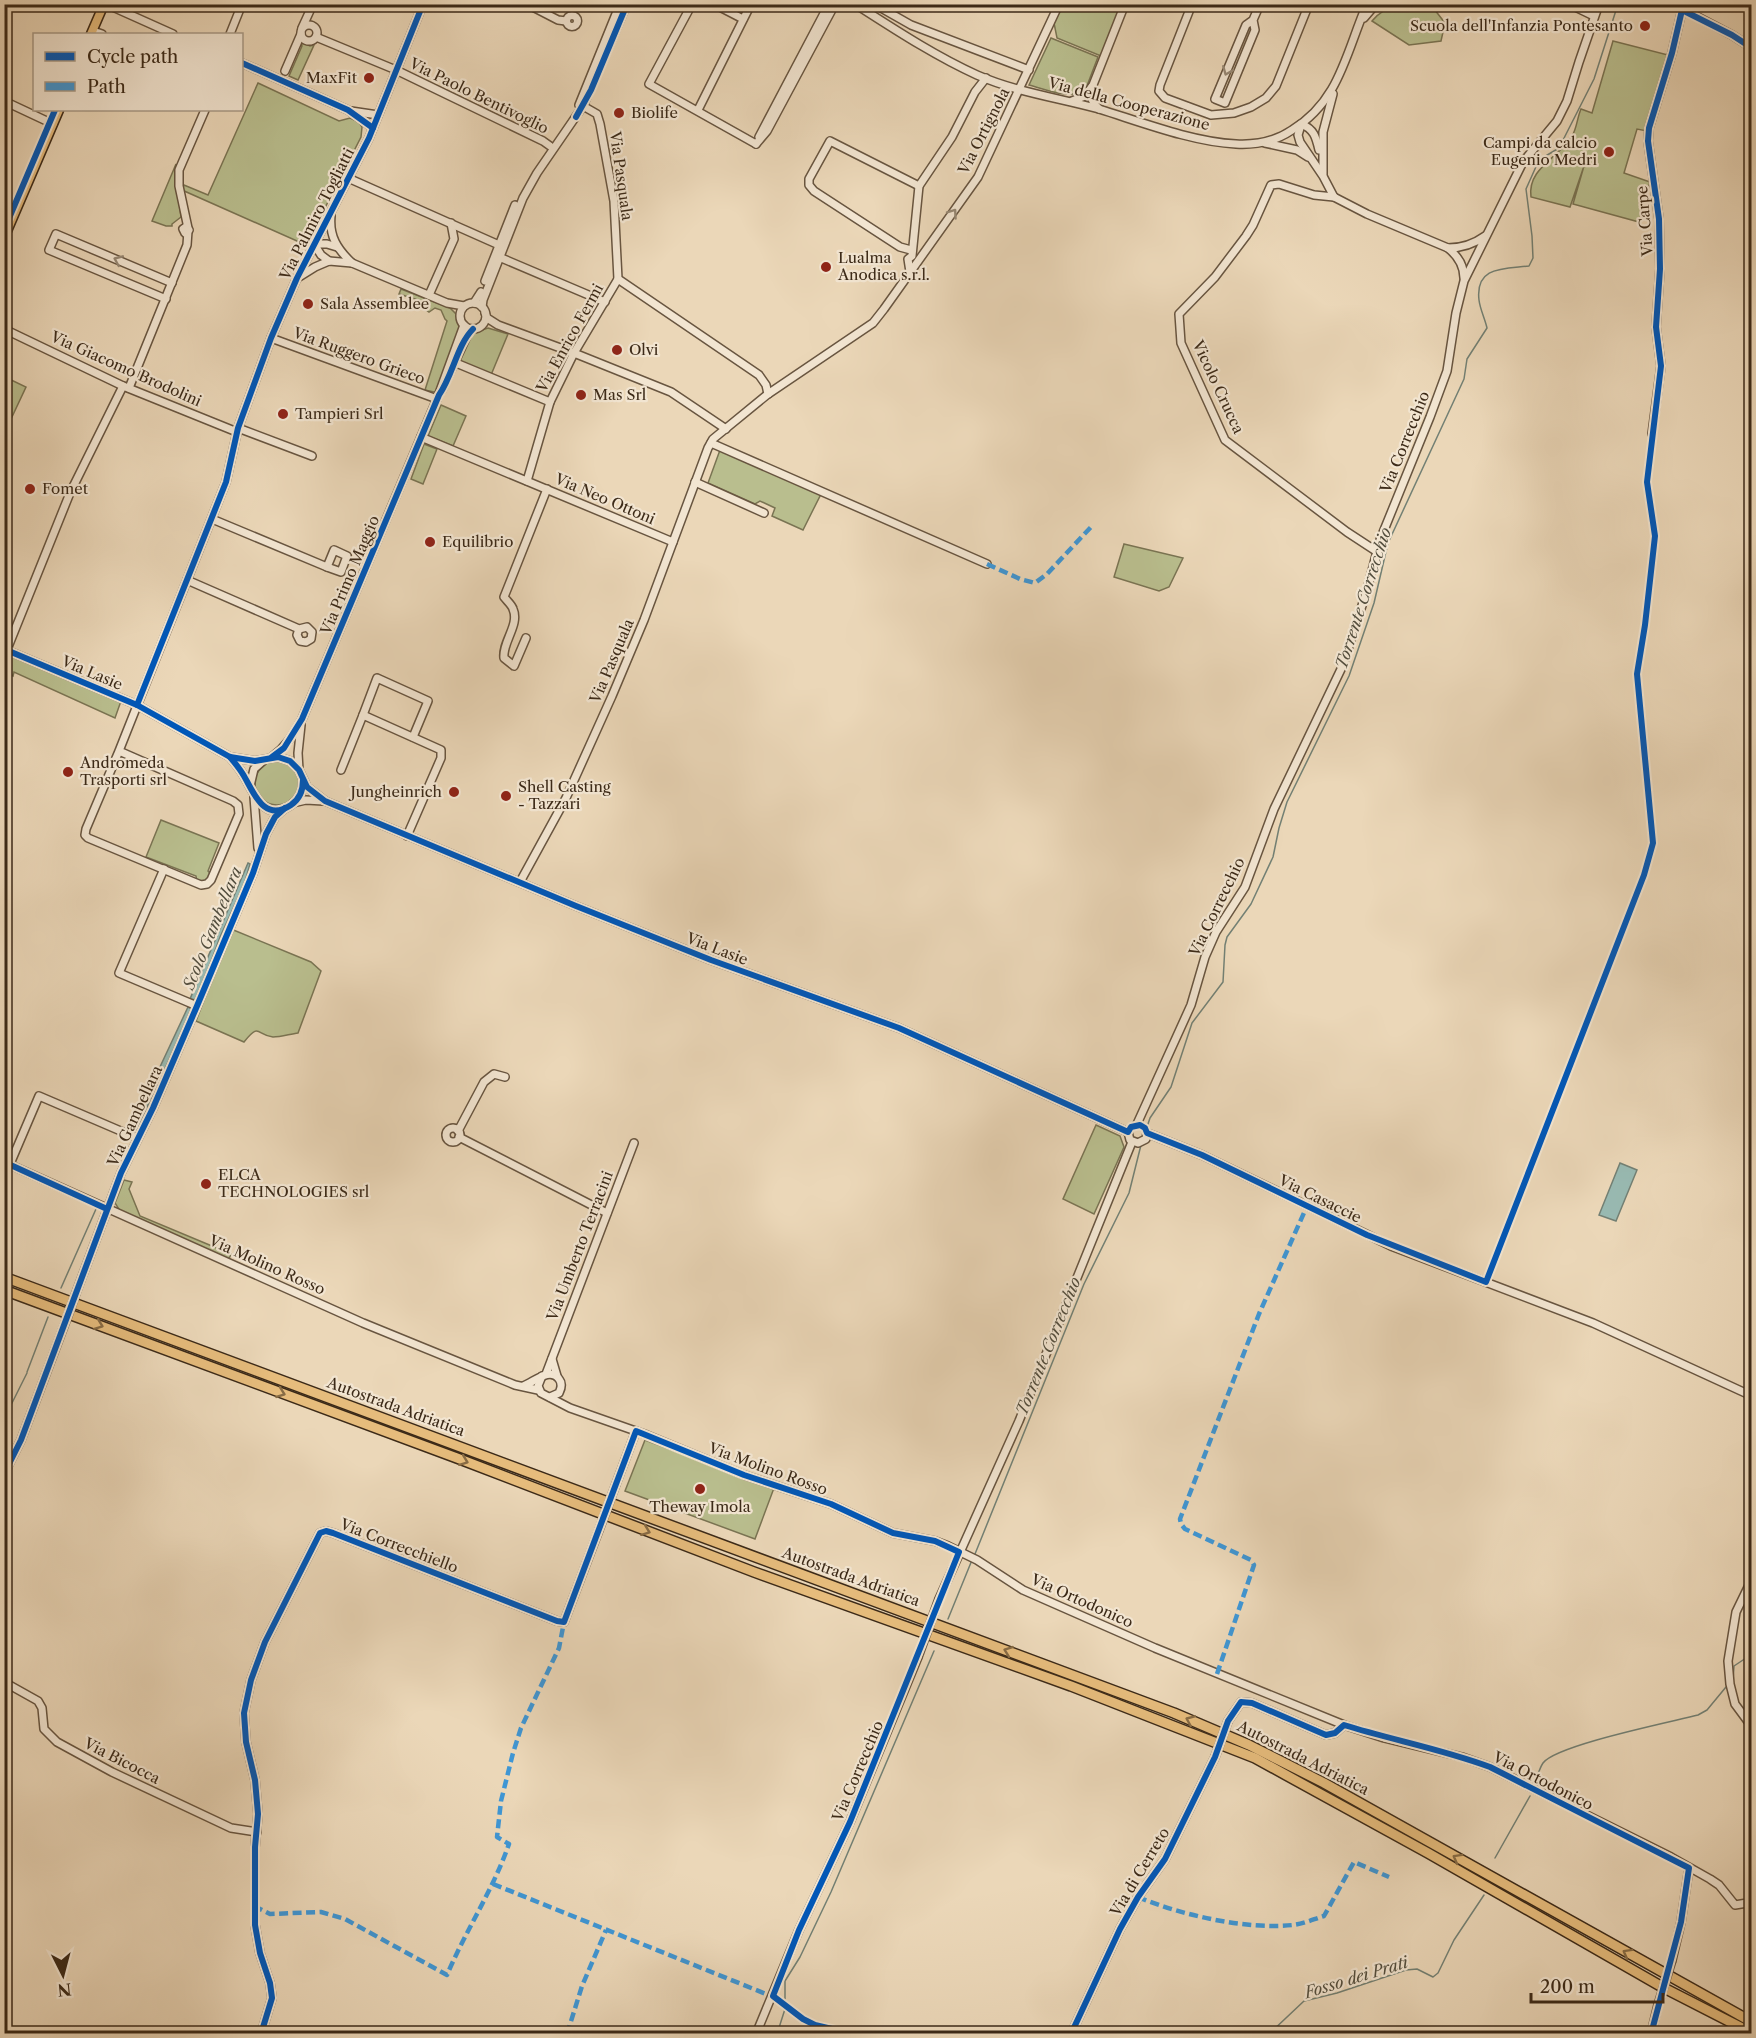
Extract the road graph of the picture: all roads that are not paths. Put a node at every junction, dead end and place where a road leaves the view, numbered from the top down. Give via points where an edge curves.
1 (105, 4) edge
2 (243, 4) edge
3 (313, 4) edge
4 (423, 4) edge
5 (527, 4) edge
6 (620, 4) edge
7 (627, 4) edge
8 (692, 4) edge
9 (714, 4) edge
10 (751, 4) edge
11 (829, 4) edge
12 (835, 4) edge
13 (855, 4) edge
14 (1059, 4) edge
15 (1125, 4) edge
16 (1192, 4) edge
17 (1260, 4) edge
18 (1309, 4) edge
19 (1367, 4) edge
20 (1376, 4) edge
21 (1569, 4) edge
22 (1599, 4) edge
23 (1673, 4) edge
24 (874, 5) edge
25 (1683, 10) junction
26 (1594, 16) junction
27 (743, 19) junction
28 (1253, 20) junction
29 (566, 21) dead end
30 (1356, 29) junction
31 (301, 31) junction
32 (92, 33) edge
33 (171, 33) edge
34 (230, 33) edge
35 (316, 37) junction
36 (1752, 48) edge
37 (243, 63) edge
38 (396, 70) junction
39 (1029, 70) junction
40 (285, 71) dead end
41 (982, 77) junction
42 (1336, 83) junction
43 (1020, 90) junction
44 (1088, 97) junction
45 (4, 101) edge
46 (1069, 101) junction
47 (1085, 105) junction
48 (583, 106) junction
49 (1099, 109) junction
50 (348, 110) junction
51 (698, 110) junction
52 (59, 111) edge
53 (205, 111) edge
54 (378, 115) junction
55 (53, 124) junction
56 (1302, 124) junction
57 (373, 128) junction
58 (1260, 143) junction
59 (756, 144) junction
60 (550, 146) junction
61 (1312, 160) junction
62 (1322, 164) junction
63 (1323, 176) junction
64 (348, 178) junction
65 (919, 186) junction
66 (1334, 197) junction
67 (331, 211) junction
68 (451, 223) junction
69 (1487, 235) junction
70 (4, 238) edge
71 (314, 244) junction
72 (499, 245) junction
73 (337, 247) junction
74 (1457, 252) junction
75 (500, 257) junction
76 (913, 259) junction
77 (1474, 260) junction
78 (330, 261) junction
79 (352, 263) junction
80 (297, 278) junction
81 (618, 279) junction
82 (1464, 281) junction
83 (172, 283) junction
84 (429, 295) junction
85 (166, 299) junction
86 (605, 302) junction
87 (447, 303) junction
88 (474, 303) junction
89 (464, 306) junction
90 (484, 310) junction
91 (460, 316) junction
92 (482, 324) junction
93 (464, 325) junction
94 (498, 325) junction
95 (4, 329) edge
96 (473, 329) junction
97 (271, 338) junction
98 (574, 353) junction
99 (456, 363) junction
100 (126, 387) junction
101 (768, 394) junction
102 (438, 397) junction
103 (550, 402) junction
104 (726, 429) junction
105 (237, 430) junction
106 (1652, 434) dead end
107 (421, 437) junction
108 (711, 443) junction
109 (312, 456) dead end
110 (526, 481) junction
111 (695, 482) junction
112 (547, 489) junction
113 (764, 513) dead end
114 (212, 519) junction
115 (673, 542) junction
116 (1376, 551) junction
117 (987, 564) dead end
118 (327, 567) dead end
119 (187, 580) junction
120 (299, 629) dead end
121 (526, 638) dead end
122 (6, 652) edge
123 (137, 705) junction
124 (363, 715) junction
125 (302, 719) junction
126 (413, 737) junction
127 (119, 751) junction
128 (272, 757) junction
129 (230, 758) junction
130 (263, 761) junction
131 (299, 770) junction
132 (341, 770) dead end
133 (303, 780) junction
134 (250, 788) junction
135 (254, 797) junction
136 (325, 801) junction
137 (293, 803) junction
138 (285, 808) junction
139 (407, 836) junction
140 (258, 854) junction
141 (164, 869) junction
142 (520, 882) junction
143 (197, 1006) junction
144 (505, 1077) dead end
145 (1137, 1124) junction
146 (1128, 1132) junction
147 (1147, 1133) junction
148 (138, 1138) junction
149 (1132, 1142) junction
150 (634, 1143) dead end
151 (7, 1163) edge
152 (107, 1209) junction
153 (607, 1213) junction
154 (4, 1277) edge
155 (4, 1290) edge
156 (552, 1359) junction
157 (544, 1375) junction
158 (557, 1376) junction
159 (520, 1387) junction
160 (538, 1390) junction
161 (561, 1390) junction
162 (1752, 1396) edge
163 (548, 1397) junction
164 (563, 1404) junction
165 (636, 1431) junction
166 (4, 1474) edge
167 (959, 1552) junction
168 (1752, 1579) edge
169 (4, 1682) edge
170 (1344, 1725) junction
171 (1752, 1726) edge
172 (257, 1832) junction
173 (1689, 1868) junction
174 (1752, 1897) edge
175 (1752, 2022) edge
176 (1752, 2033) edge
177 (261, 2034) edge
178 (756, 2034) edge
179 (1071, 2034) edge
180 (1652, 2034) edge

1 - 32 main road
1 - 33 street
2 - 34 street
3 - 31 street
4 - 38 street, Via Palmiro Togliatti
5 - 29 street
6 - 60 street via 578,106
7 - 48 street
8 - 51 street via 649,84
9 - 27 street
10 - 27 street
11 - 59 street
12 - 59 street via 767,131
13 - 41 street, Via della Cooperazione
14 - 39 street, Via Ortignola
15 - 44 street
16 - 18 street via 1160,93 1211,115 1234,113 1266,98 1276,86
17 - 28 street
19 - 30 street, Via della Cooperazione
20 - 30 street, Via della Cooperazione
21 - 26 street
22 - 26 street, Via Correcchio
23 - 25 street
24 - 39 street via 911,25
25 - 36 street
25 - 106 street, Via Carpe via 1648,141 1659,219 1660,270 1656,327 1661,366
26 - 69 street, Via Correcchio via 1567,101 1557,121 1523,162
27 - 51 street
28 -> 28 street via 1245,25 1215,99 1225,103 1255,30
30 - 42 street, Via della Cooperazione
31 - 35 street via 304,39
31 - 35 street via 307,24 315,26
31 - 40 street
35 - 38 street, Via Paolo Bentivoglio
37 - 50 street
38 - 54 street, Via Palmiro Togliatti
38 - 60 street, Via Paolo Bentivoglio
39 - 43 street, Via Ortignola
41 - 43 street, Via della Cooperazione
41 - 65 street via 956,132
42 - 56 street, Via della Cooperazione via 1323,105
42 - 62 street via 1323,132
43 - 46 street, Via della Cooperazione
76 -> 43 street, Via Ortignola via 978,177
44 - 46 street
44 - 47 street
44 - 49 street
45 - 55 street
46 - 47 street, Via della Cooperazione
47 - 49 street, Via della Cooperazione
48 - 75 street via 534,178
48 - 81 street, Via Pasquala via 597,114 600,124 614,201
49 - 58 street, Via della Cooperazione via 1214,141
50 - 54 street
50 - 57 street
51 - 59 street
52 - 55 main road
53 - 83 street via 179,170 188,242
54 - 57 street, Via Palmiro Togliatti
55 - 70 main road
56 - 58 street, Via della Cooperazione
56 - 61 street via 1298,135
56 - 62 street via 1314,133
57 - 64 street, Via Palmiro Togliatti
58 - 61 street via 1297,150
60 - 72 street via 531,173
61 - 63 street
62 - 63 street
63 - 66 street
64 - 67 street, Via Palmiro Togliatti
64 - 68 street
65 - 76 street
65 - 76 street via 830,141 809,179 814,191
66 - 74 street
66 - 116 street, Vicolo Crucca via 1271,185 1246,236 1215,277 1182,309 1178,321 1185,354 1225,440
67 - 71 street, Via Palmiro Togliatti
67 - 73 street via 330,227
68 - 72 street
68 - 84 street via 454,239
69 - 74 street
69 - 77 street, Via Correcchio
71 - 73 street
71 - 78 street
71 - 80 street, Via Palmiro Togliatti
72 - 88 street
73 - 79 street
74 - 77 street via 1469,261
74 - 82 street
75 - 86 street
75 - 90 street via 483,300
76 - 101 street, Via Ortignola via 910,272 873,322
77 - 82 street, Via Correcchio
78 - 79 street
78 - 80 street
79 - 84 street
80 - 97 street, Via Palmiro Togliatti
81 - 86 street, Via Enrico Fermi
81 - 101 street via 759,375
82 - 116 street, Via Correcchio via 1447,371
83 - 85 street
83 -> 85 street via 56,234 50,250
84 - 87 street
85 - 100 street
86 - 98 street, Via Enrico Fermi
87 - 89 street
87 - 91 street
88 - 89 street
88 - 90 street
89 - 91 street
90 - 92 street
90 - 94 street
91 - 93 street
92 - 94 street
92 - 96 street
93 - 96 street
93 - 102 street, Via Primo Maggio
94 - 98 street
95 - 100 street, Via Giacomo Brodolini
96 - 99 street, Via Primo Maggio
97 - 102 street, Via Ruggero Grieco
97 - 105 street, Via Palmiro Togliatti
98 - 103 street, Via Enrico Fermi
98 - 104 street via 671,392
99 - 102 street, Via Primo Maggio
99 - 103 street
100 - 105 street, Via Giacomo Brodolini
100 - 122 street via 70,493
101 - 104 street, Via Pasquala
102 - 107 street, Via Primo Maggio
103 - 110 street, Via Enrico Fermi
104 - 108 street, Via Pasquala
105 - 109 street, Via Giacomo Brodolini
105 - 114 street, Via Palmiro Togliatti via 226,482
107 - 110 street, Via Neo Ottoni
107 - 125 street, Via Primo Maggio
108 - 111 street, Via Pasquala
108 - 117 street
110 - 112 street, Via Neo Ottoni
111 - 113 street
111 - 115 street, Via Pasquala
112 - 115 street, Via Neo Ottoni
112 - 121 street via 504,597 514,611 503,654 507,662 514,666
114 - 118 street
114 - 119 street, Via Palmiro Togliatti
115 - 142 street, Via Pasquala via 644,620 566,798
116 - 145 street, Via Correcchio via 1368,590 1343,665 1274,809 1245,887 1212,940 1191,1005
119 - 120 street
119 - 123 street, Via Palmiro Togliatti
122 - 123 street, Via Lasie
123 - 127 street, Via Palmiro Togliatti
123 - 129 street, Via Lasie
124 - 126 street
124 - 126 street via 377,678 428,701
124 - 132 street
125 - 128 street, Via Primo Maggio via 284,748
125 - 131 street, Via Primo Maggio
126 - 139 street via 442,753
127 - 141 street, Via Palmiro Togliatti via 85,835
127 - 141 street via 238,805 239,814 207,884
128 - 130 street, Via Lasie
128 - 131 street via 284,758
129 - 130 street, Via Lasie
129 - 134 street, Via Lasie
130 - 134 street via 254,769
131 - 133 street, Via Lasie
133 - 136 street, Via Lasie
133 - 137 street via 300,795
134 - 135 street, Via Lasie
135 - 138 street via 267,808
135 - 140 street, Via Gambellara
136 - 137 street, Via Lasie
136 - 139 street, Via Lasie
137 - 138 street, Via Lasie
138 - 140 street, Via Gambellara via 270,824
139 - 142 street, Via Lasie
140 - 143 street, Via Gambellara
141 - 143 street via 119,973
142 - 146 street, Via Lasie via 711,960 898,1028
143 - 148 street, Via Gambellara
144 - 153 street via 494,1074 484,1082 458,1134
145 - 146 street, Via Correcchio
145 - 147 street
146 - 149 street
147 - 149 street via 1141,1143
147 - 162 street, Via Casaccie via 1202,1155 1375,1239 1593,1323
148 - 151 street, Via Gambellara via 39,1096
148 - 152 street, Via Gambellara
149 - 167 street, Via Correcchio via 1019,1421
150 - 153 street, Via Umberto Terracini
151 - 152 street, Via Molino Rosso
152 - 159 street, Via Molino Rosso via 363,1323
152 - 166 street, Via Gambellara, bridge via 21,1440
153 - 156 street, Via Umberto Terracini
175 -> 154 highway, Autostrada Adriatica via 1324,1783 1174,1713
155 -> 176 highway, Autostrada Adriatica via 1255,1758 1664,1988
156 - 157 street, Via Umberto Terracini
156 - 158 street
157 - 158 street
157 - 159 street
157 - 160 street
158 - 161 street
159 - 160 street, Via Molino Rosso
160 - 163 street
161 - 163 street
161 - 164 street
163 - 164 street, Via Molino Rosso
164 - 165 street, Via Molino Rosso
165 - 167 street, Via Molino Rosso via 744,1475 831,1504 893,1533 935,1541
165 - 172 street, Via Correcchiello, bridge via 564,1622 333,1533 320,1533 280,1609 251,1680 244,1713 255,1779
167 - 170 street, Via Ortodonico via 1023,1590
167 - 178 street, Via Correcchio, bridge via 846,1831 798,1930
168 - 171 street via 1736,1612 1728,1661 1735,1704
169 - 172 street, Via Bicocca via 38,1701 44,1729 57,1742 231,1828
170 - 173 street, Via Ortodonico via 1490,1767
170 - 179 street, Via di Cerreto, bridge via 1326,1735 1242,1702 1228,1721 1215,1757 1165,1860 1120,1929
172 - 177 street, Via Correcchiello via 255,1925 272,1998
173 - 174 street, Via Ortodonico via 1719,1885 1735,1905 1742,1906
173 - 180 street, bridge via 1672,1960

